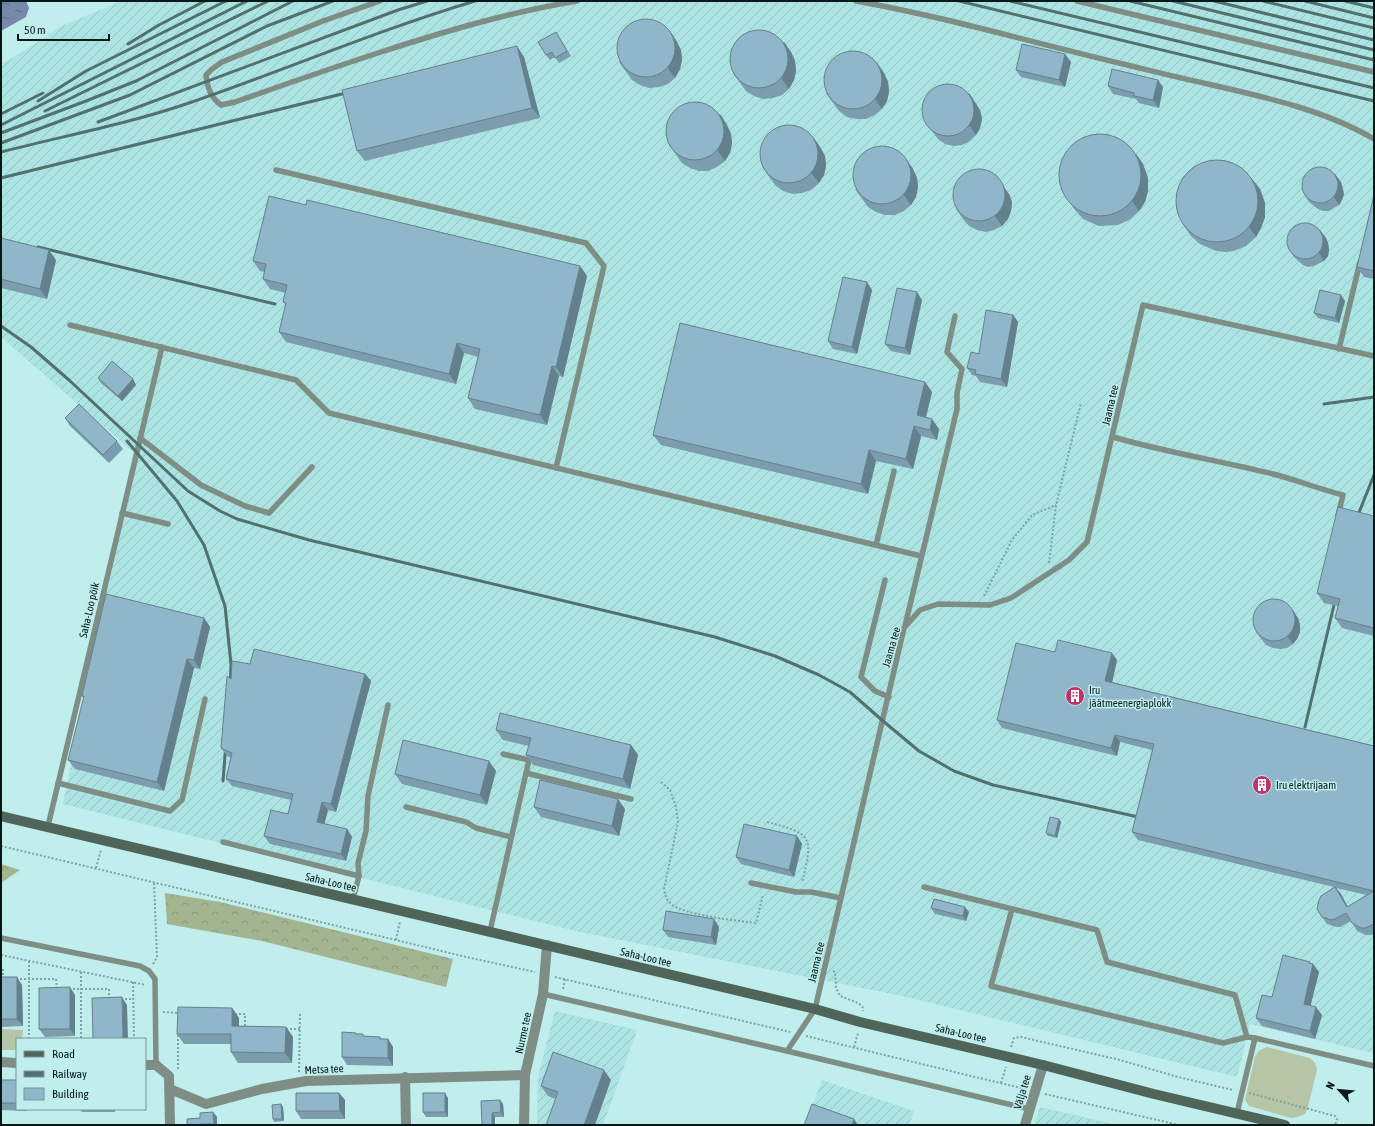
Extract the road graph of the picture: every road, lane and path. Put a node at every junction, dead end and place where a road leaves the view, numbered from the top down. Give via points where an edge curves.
1 (380, 1) edge
2 (578, 1) edge
3 (856, 1) edge
4 (1077, 1) edge
5 (1374, 72) edge
6 (1374, 140) edge
7 (276, 170) dead end
8 (1361, 257) edge
9 (955, 316) dead end
10 (70, 325) dead end
11 (162, 348) junction
12 (1339, 349) junction
13 (1374, 356) edge
14 (1081, 402) dead end
15 (1113, 437) junction
16 (140, 438) junction
17 (312, 467) dead end
18 (556, 468) junction
19 (894, 471) dead end
20 (1056, 505) junction
21 (122, 513) junction
22 (1338, 518) edge
23 (168, 524) dead end
24 (876, 545) junction
25 (921, 556) junction
26 (1047, 574) junction
27 (885, 580) dead end
28 (981, 604) junction
29 (904, 628) junction
30 (888, 697) junction
31 (205, 699) dead end
32 (388, 705) dead end
33 (503, 754) dead end
34 (526, 774) junction
35 (661, 782) dead end
36 (58, 783) junction
37 (631, 799) dead end
38 (406, 807) dead end
39 (1, 816) edge
40 (767, 822) dead end
41 (48, 826) junction
42 (511, 836) junction
43 (103, 840) junction
44 (223, 842) dead end
45 (1, 846) edge
46 (96, 868) junction
47 (359, 876) junction
48 (154, 883) junction
49 (751, 883) dead end
50 (765, 886) junction
51 (924, 887) dead end
52 (800, 892) junction
53 (842, 898) junction
54 (353, 899) junction
55 (1012, 909) junction
56 (402, 911) junction
57 (490, 931) junction
58 (1, 938) edge
59 (396, 940) junction
60 (547, 945) junction
61 (1, 955) edge
62 (29, 961) junction
63 (826, 966) junction
64 (3, 969) dead end
65 (149, 971) junction
66 (81, 972) junction
67 (544, 974) junction
68 (29, 979) junction
69 (133, 982) junction
70 (155, 987) junction
71 (81, 989) junction
72 (543, 994) junction
73 (133, 999) junction
74 (815, 1010) junction
75 (156, 1012) junction
76 (179, 1013) junction
77 (186, 1013) edge
78 (300, 1013) dead end
79 (231, 1014) edge
80 (178, 1020) edge
81 (860, 1022) junction
82 (178, 1028) edge
83 (245, 1028) edge
84 (284, 1029) edge
85 (300, 1029) junction
86 (800, 1034) junction
87 (1247, 1037) junction
88 (29, 1038) edge
89 (82, 1038) edge
90 (134, 1038) edge
91 (1255, 1038) junction
92 (854, 1047) junction
93 (788, 1051) junction
94 (1008, 1057) junction
95 (1, 1062) edge
96 (16, 1062) edge
97 (146, 1065) edge
98 (156, 1065) junction
99 (1043, 1065) junction
100 (1374, 1066) edge
101 (299, 1073) dead end
102 (170, 1076) junction
103 (526, 1076) junction
104 (405, 1078) junction
105 (1001, 1083) junction
106 (170, 1089) junction
107 (1035, 1091) junction
108 (1242, 1092) junction
109 (1029, 1109) junction
110 (1237, 1113) junction
111 (170, 1125) edge
112 (406, 1125) edge
113 (524, 1125) edge
114 (1025, 1125) edge
115 (1179, 1125) edge
116 (1285, 1125) edge
117 (1335, 1125) edge

1 - 2 lane via 222,62 206,75 206,82 215,100 221,105 235,102 465,26
3 - 6 lane via 966,24 1268,98 1320,114
4 - 5 lane
7 - 18 lane via 586,243 604,266
8 - 12 lane
9 - 25 lane via 947,352 962,369 956,409
10 - 11 lane
11 - 16 lane, Saha-Loo põik
11 - 18 lane via 296,380 329,414
12 - 13 lane
12 - 15 lane, Jaama tee via 1143,305
14 - 20 path
15 - 22 lane via 1275,475 1343,495
15 - 26 lane, Jaama tee via 1087,542 1069,560
16 - 17 lane via 201,485 245,506 269,513
16 - 21 lane, Saha-Loo põik
18 - 24 lane
19 - 24 lane
20 - 26 path
20 - 28 path via 1032,515 1012,540
21 - 23 lane
21 - 36 lane, Saha-Loo põik
24 - 25 lane
25 - 29 lane
26 - 28 lane, Jaama tee via 1011,598 990,605
27 - 30 lane via 861,677 875,691
28 - 29 lane, Jaama tee via 938,604 920,610
29 - 30 lane, Jaama tee
30 - 53 lane, Jaama tee
31 - 36 lane via 182,800 170,811
32 - 47 lane via 368,796 366,831 358,862
33 - 34 lane via 529,760
34 - 37 lane
34 - 42 lane
35 - 50 path via 670,790 678,822 664,889 670,904 687,912 756,924
36 - 41 lane, Saha-Loo põik
38 - 42 lane
39 - 41 main road, Saha-Loo tee
40 - 52 path via 800,833 806,838 809,847 808,858
41 - 43 main road, Saha-Loo tee
42 - 57 lane
43 - 46 path
43 - 54 main road, Saha-Loo tee
44 - 47 lane
45 - 46 path
46 - 48 path
47 - 54 lane
48 - 59 path
48 - 65 path via 157,957
49 - 50 lane
50 - 52 lane
51 - 55 lane
52 - 53 lane
53 - 63 lane, Jaama tee
54 - 56 main road, Saha-Loo tee
55 - 87 lane via 1097,930 1107,962 1235,995
55 - 87 lane via 991,986 1223,1043
56 - 57 main road, Saha-Loo tee
56 - 59 path
57 - 60 main road, Saha-Loo tee
58 - 65 lane via 140,966
59 - 67 path
60 - 67 street, Nurme tee
60 - 74 main road, Saha-Loo tee
61 - 62 path
62 - 66 path
62 - 68 path
63 - 74 lane, Jaama tee
63 - 81 path via 835,972 836,988 840,996 863,1008
64 - 68 path via 3,979
65 - 70 lane via 155,979
66 - 69 path
66 - 71 path
67 - 72 street, Nurme tee
67 - 86 path
68 - 71 path via 56,979 57,989
68 - 88 path
69 - 70 path
69 - 73 path
70 - 75 lane
71 - 73 path via 109,990 109,1000
71 - 89 path
72 - 93 lane
72 - 103 street, Nurme tee
73 - 90 path
74 - 81 main road, Saha-Loo tee
74 - 86 lane, Jaama tee
75 - 76 path
75 - 98 lane
76 - 77 path
76 - 80 path
78 - 85 path
79 - 83 path via 245,1014
81 - 92 path
81 - 94 main road, Saha-Loo tee
82 - 102 path via 178,1073
84 - 85 path
85 - 101 path
86 - 92 path
86 - 93 lane, Jaama tee
87 - 91 lane
91 - 100 lane
91 - 108 lane
92 - 105 path
93 - 109 lane
94 - 99 main road, Saha-Loo tee
94 - 105 path
94 - 108 path via 1014,1038 1021,1037
95 - 96 street
97 - 98 street
98 - 102 street
99 - 107 street, Välja tee
99 - 110 main road, Saha-Loo tee
102 - 106 street
103 - 104 street, Metsa tee
103 - 113 street, Nurme tee
104 - 106 street, Metsa tee via 306,1081 262,1089 206,1104
104 - 112 street
105 - 107 path
106 - 111 street
107 - 109 street, Välja tee
107 - 115 path
108 - 110 lane
108 - 117 path via 1335,1116
109 - 114 street, Välja tee
110 - 116 main road, Saha-Loo tee

